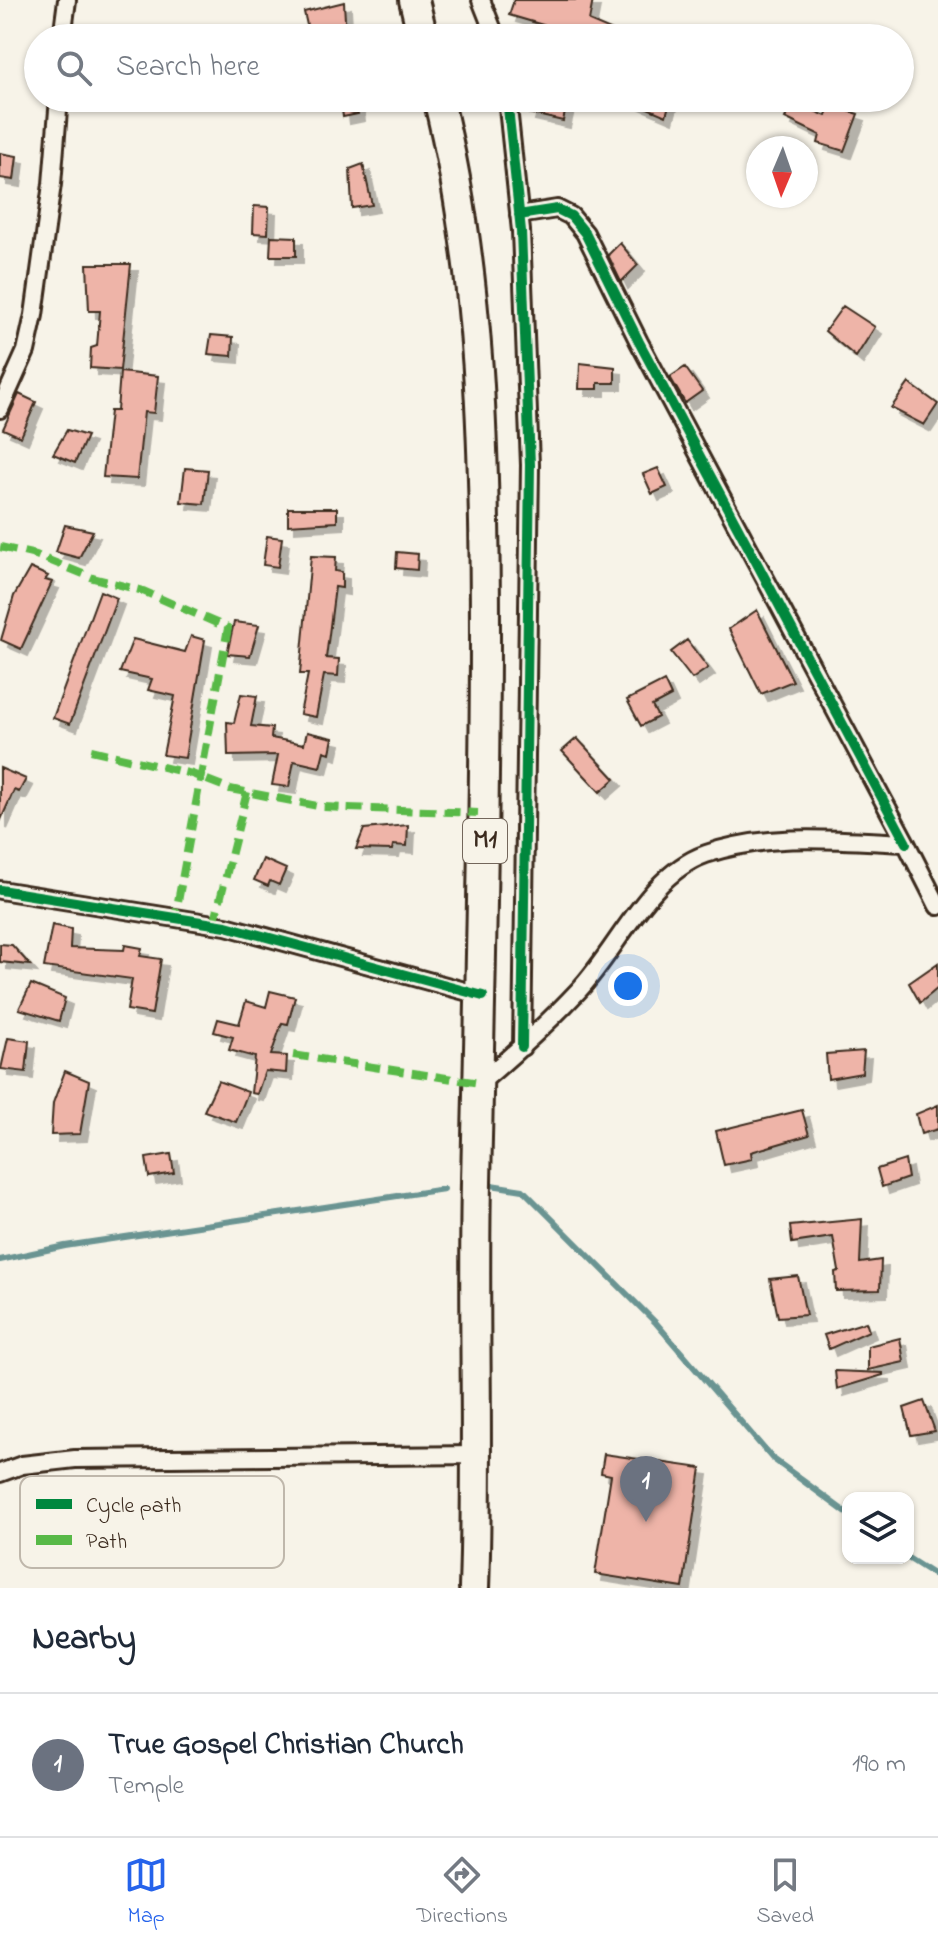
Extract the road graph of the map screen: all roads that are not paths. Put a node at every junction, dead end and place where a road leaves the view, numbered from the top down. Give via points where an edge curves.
1 (67, 0) edge
2 (414, 0) edge
3 (481, 0) edge
4 (64, 24) edge
5 (420, 24) edge
6 (490, 24) edge
7 (58, 112) edge
8 (441, 112) edge
9 (508, 112) edge
10 (519, 215) junction
11 (0, 409) edge
12 (906, 843) junction
13 (0, 890) edge
14 (938, 906) edge
15 (483, 996) junction
16 (522, 1047) junction
17 (480, 1083) junction
18 (479, 1455) junction
19 (0, 1473) edge
20 (474, 1588) edge

1 - 4 street
2 - 5 highway
3 - 6 street
7 - 11 street via 34,315 26,351
8 - 15 highway, M1 via 461,215 483,449
9 - 10 street
10 - 12 street via 557,209 585,233
10 - 16 street via 530,465
12 - 14 street
12 - 16 street via 757,841 703,855 665,880 580,989
13 - 15 street via 226,926
15 - 17 highway, M1
16 - 17 street
17 - 18 highway, M1
18 - 19 street via 75,1459
18 - 20 highway, M1

